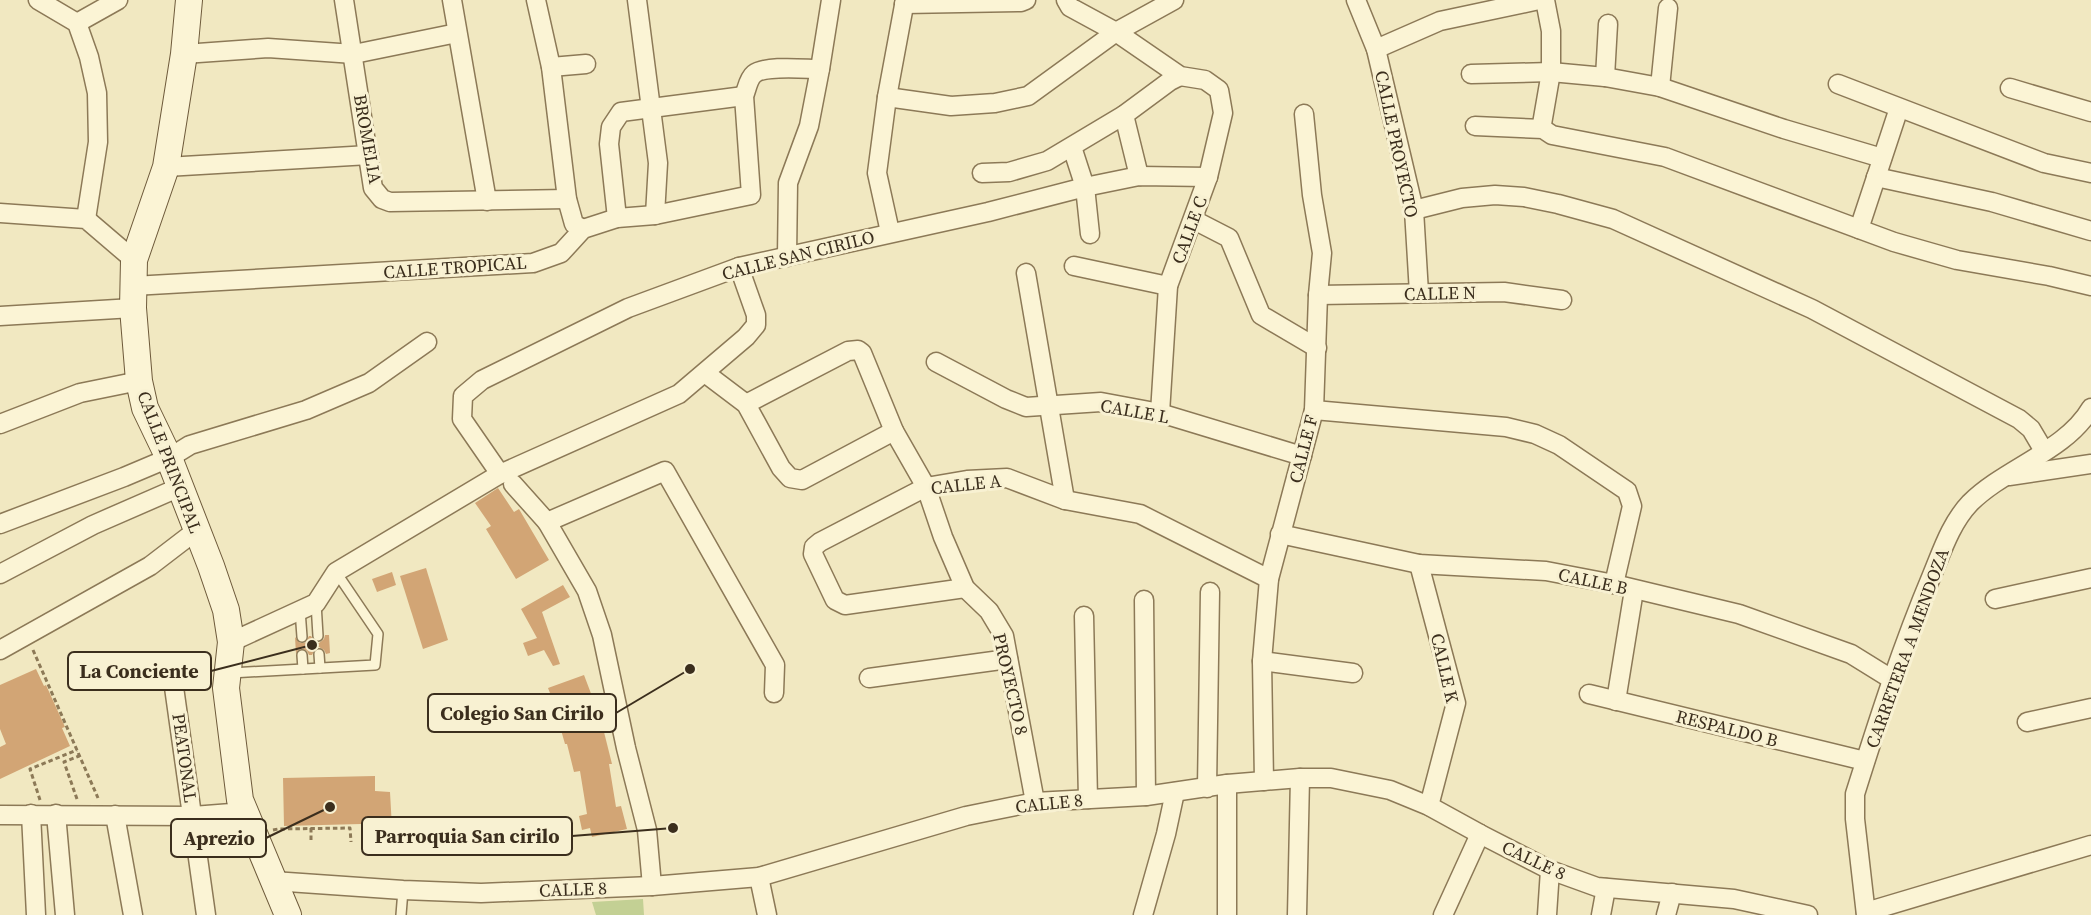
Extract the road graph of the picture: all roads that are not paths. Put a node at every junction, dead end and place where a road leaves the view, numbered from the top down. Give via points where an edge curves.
1 (38, 0) edge
2 (118, 0) edge
3 (344, 0) edge
4 (452, 0) edge
5 (536, 0) edge
6 (637, 0) edge
7 (1026, 0) edge
8 (1174, 0) edge
9 (1356, 0) edge
10 (1533, 0) edge
11 (1539, 0) edge
12 (1545, 0) edge
13 (194, 1) edge
14 (824, 1) edge
15 (905, 2) edge
16 (1070, 2) edge
17 (1668, 8) dead end
18 (77, 24) junction
19 (1608, 24) dead end
20 (457, 33) junction
21 (1116, 33) junction
22 (1376, 49) junction
23 (184, 54) junction
24 (354, 54) junction
25 (586, 64) dead end
26 (551, 67) junction
27 (820, 69) junction
28 (1551, 72) junction
29 (1471, 74) dead end
30 (1180, 76) junction
31 (1605, 77) junction
32 (1838, 84) dead end
33 (1660, 87) junction
34 (2010, 88) dead end
35 (744, 96) junction
36 (887, 97) junction
37 (1899, 108) junction
38 (651, 109) junction
39 (2091, 112) edge
40 (1304, 114) dead end
41 (1124, 115) junction
42 (1475, 126) dead end
43 (1543, 129) junction
44 (1072, 147) junction
45 (369, 155) junction
46 (1882, 158) junction
47 (166, 167) junction
48 (982, 173) dead end
49 (2091, 173) edge
50 (1139, 177) junction
51 (1208, 177) junction
52 (1876, 177) junction
53 (1085, 187) junction
54 (567, 199) junction
55 (487, 201) junction
56 (1414, 210) junction
57 (0, 213) edge
58 (655, 215) junction
59 (617, 218) junction
60 (86, 219) junction
61 (1194, 220) junction
62 (583, 229) junction
63 (1858, 229) junction
64 (2091, 231) edge
65 (890, 232) junction
66 (1090, 234) dead end
67 (787, 257) junction
68 (134, 260) junction
69 (1074, 266) dead end
70 (739, 267) junction
71 (1026, 273) dead end
72 (1168, 286) junction
73 (2091, 286) edge
74 (1419, 293) junction
75 (1318, 295) junction
76 (133, 297) junction
77 (1562, 300) dead end
78 (0, 316) edge
79 (427, 342) dead end
80 (1317, 348) junction
81 (936, 362) dead end
82 (705, 373) junction
83 (139, 381) junction
84 (746, 404) junction
85 (1049, 405) junction
86 (2091, 408) edge
87 (1314, 410) junction
88 (1160, 413) junction
89 (0, 424) edge
90 (894, 431) junction
91 (2044, 451) junction
92 (1302, 456) junction
93 (169, 458) junction
94 (2091, 464) edge
95 (2002, 478) junction
96 (507, 479) junction
97 (180, 487) junction
98 (926, 487) junction
99 (1065, 500) junction
100 (547, 522) junction
101 (0, 525) edge
102 (197, 530) junction
103 (1280, 534) junction
104 (1419, 564) junction
105 (336, 572) junction
106 (0, 574) edge
107 (2091, 578) edge
108 (1269, 579) junction
109 (1614, 585) junction
110 (965, 588) junction
111 (1634, 590) junction
112 (1210, 592) dead end
113 (1995, 599) dead end
114 (1144, 600) dead end
115 (308, 606) junction
116 (1084, 616) dead end
117 (318, 636) dead end
118 (302, 637) dead end
119 (231, 642) junction
120 (0, 650) edge
121 (319, 654) dead end
122 (303, 655) dead end
123 (1008, 659) junction
124 (1262, 661) junction
125 (320, 668) junction
126 (303, 669) junction
127 (172, 673) dead end
128 (228, 673) junction
129 (1353, 673) dead end
130 (869, 678) dead end
131 (1893, 680) junction
132 (774, 693) dead end
133 (1589, 694) dead end
134 (1616, 701) junction
135 (2091, 708) edge
136 (2027, 722) dead end
137 (1865, 761) junction
138 (1300, 778) junction
139 (1264, 781) junction
140 (1227, 784) junction
141 (1207, 788) junction
142 (1175, 792) junction
143 (1146, 796) junction
144 (1088, 799) junction
145 (1035, 802) junction
146 (1429, 806) junction
147 (108, 810) junction
148 (43, 812) junction
149 (244, 812) junction
150 (0, 814) edge
151 (193, 816) junction
152 (1480, 834) junction
153 (2091, 845) edge
154 (1550, 870) junction
155 (759, 877) junction
156 (273, 881) junction
157 (652, 886) junction
158 (1606, 888) junction
159 (404, 890) junction
160 (1672, 893) junction
161 (1866, 914) edge
162 (36, 915) edge
163 (65, 915) edge
164 (133, 915) edge
165 (206, 915) edge
166 (288, 915) edge
167 (401, 915) edge
168 (767, 915) edge
169 (1143, 915) edge
170 (1227, 915) edge
171 (1297, 915) edge
172 (1443, 915) edge
173 (1547, 915) edge
174 (1600, 915) edge
175 (1666, 915) edge
176 (1808, 915) edge

1 - 18 street
2 - 18 street
3 - 24 street, BROMELIA
4 - 20 street
5 - 26 street
6 - 38 street
7 - 15 street
8 - 21 street
9 - 22 street, CALLE PROYECTO
10 - 11 street
10 - 22 street via 1440,21
12 - 28 street via 1551,31
13 - 23 street, CALLE PRINCIPAL
14 - 27 street
15 - 36 street
16 - 21 street
17 - 33 street
18 - 60 street via 97,93 98,142
19 - 31 street
20 - 24 street
20 - 55 street
21 - 30 street
21 - 36 street via 1028,96 951,106
22 - 56 street, CALLE PROYECTO
23 - 24 street via 268,48
23 - 47 street, CALLE PRINCIPAL
24 - 45 street, BROMELIA
25 - 26 street
26 - 54 street
27 - 35 street via 763,70 753,75
27 - 67 street via 809,126 788,183
28 - 29 street
28 - 31 street
28 - 43 street
30 - 41 street
30 - 51 street, CALLE C via 1205,80 1219,90 1223,113
31 - 33 street
32 - 37 street
33 - 46 street
34 - 39 street
35 - 38 street
35 - 58 street via 751,195
36 - 65 street via 877,173
37 - 46 street
37 - 49 street via 2044,163
38 - 58 street via 658,163
38 - 59 street via 621,112 611,127 609,144
40 - 75 street, CALLE F via 1322,253
41 - 44 street
41 - 50 street
42 - 43 street
43 - 63 street via 1552,135 1665,157
44 - 48 street via 1047,161 1008,172
44 - 53 street
45 - 47 street
45 - 55 street, BROMELIA via 373,188 382,199
46 - 52 street
47 - 68 street, CALLE PRINCIPAL
50 - 51 street, CALLE SAN CIRILO
50 - 53 street, CALLE SAN CIRILO
51 - 61 street, CALLE C
52 - 63 street
52 - 64 street via 1992,202
53 - 65 street, CALLE SAN CIRILO
53 - 66 street
54 - 55 street, BROMELIA
54 - 62 street via 574,224
56 - 74 street, CALLE PROYECTO
56 - 91 street via 1462,198 1495,195 1547,202 1613,219 1812,309 1921,366 2025,424
57 - 60 street
58 - 59 street
59 - 62 street
60 - 68 street
61 - 72 street, CALLE C
61 - 80 street via 1229,238 1261,315
62 - 76 street, CALLE TROPICAL via 561,254 533,263
63 - 73 street via 1957,260
65 - 67 street, CALLE SAN CIRILO
67 - 70 street, CALLE SAN CIRILO
68 - 76 street, CALLE PRINCIPAL
69 - 72 street
70 - 82 street via 756,325
70 - 96 street, CALLE SAN CIRILO via 628,308 469,390 463,396 462,419
71 - 85 street
72 - 88 street, CALLE C
74 - 75 street, CALLE N
74 - 77 street, CALLE N via 1504,292
75 - 80 street, CALLE F
76 - 78 street, CALLE TROPICAL
76 - 83 street, CALLE PRINCIPAL
79 - 93 street via 369,383 306,411 190,445
80 - 87 street, CALLE F
81 - 85 street, CALLE L via 1026,407
82 - 84 street
82 - 96 street via 679,394
83 - 89 street via 80,393
83 - 93 street, CALLE PRINCIPAL via 145,408
84 - 90 street via 781,468 796,480
84 - 90 street, PROYECTO 8 via 848,351 858,350 865,357
85 - 88 street, CALLE L via 1101,402
85 - 99 street
86 - 91 street, CARRETERA A MENDOZA via 2066,436
87 - 92 street, CALLE F
87 - 109 street via 1506,427 1559,445 1627,491 1631,499
88 - 92 street, CALLE L
90 - 98 street, PROYECTO 8
91 - 95 street, CARRETERA A MENDOZA
92 - 103 street, CALLE F
93 - 97 street, CALLE PRINCIPAL
93 - 101 street
94 - 95 street
95 - 131 street, CARRETERA A MENDOZA via 1971,503 1948,537
96 - 100 street, CALLE SAN CIRILO
96 - 105 street
97 - 102 street, CALLE PRINCIPAL
97 - 106 street via 93,525
98 - 99 street, CALLE A via 1007,478
98 - 110 street, PROYECTO 8
98 - 110 street, CALLE A via 816,544 813,554 835,600 845,605
99 - 108 street, CALLE A via 1140,514
100 - 132 street via 665,471 775,665
100 - 157 street, CALLE SAN CIRILO via 587,591 602,635 647,830
102 - 119 street, CALLE PRINCIPAL via 226,610
102 - 120 street via 150,566
103 - 104 street, CALLE B
103 - 108 street, CALLE F
104 - 109 street, CALLE B via 1546,572
104 - 146 street, CALLE K via 1456,703
105 - 115 street
105 - 125 lane via 378,634 375,665
107 - 113 street
108 - 124 street, CALLE F
109 - 111 street, CALLE B
110 - 123 street, PROYECTO 8 via 989,610 1004,636
111 - 131 street, CALLE B via 1739,614 1789,631 1851,654
111 - 134 street
112 - 141 street
114 - 143 street
115 - 117 lane
115 - 118 lane
115 - 119 street
116 - 144 street
119 - 128 street, CALLE PRINCIPAL
121 - 125 lane
122 - 126 lane
123 - 130 street
123 - 145 street, PROYECTO 8
124 - 129 street
124 - 139 street, CALLE F
125 - 126 lane
126 - 128 lane
127 - 151 street, PEATONAL
128 - 149 street, CALLE PRINCIPAL via 226,688
131 - 137 street, CARRETERA A MENDOZA
133 - 134 street, RESPALDO B
134 - 137 street, RESPALDO B
135 - 136 street
137 - 161 street, CARRETERA A MENDOZA via 1855,794 1855,819
138 - 139 street, CALLE 8
138 - 146 street, CALLE 8 via 1330,778 1390,790
138 - 171 street
139 - 140 street, CALLE 8
140 - 141 street, CALLE 8
140 - 170 street
141 - 142 street, CALLE 8
142 - 143 street, CALLE 8
142 - 169 street
143 - 144 street, CALLE 8
144 - 145 street, CALLE 8
145 - 155 street, CALLE 8 via 966,816
146 - 152 street, CALLE 8
147 - 148 street
147 - 151 street
147 - 164 street
148 - 150 street
148 - 162 street
148 - 163 street
149 - 151 street
149 - 156 street, CALLE PRINCIPAL
151 - 165 street, PEATONAL
152 - 154 street, CALLE 8
152 - 172 street
153 - 161 street
154 - 158 street, CALLE 8
154 - 173 street
155 - 157 street, CALLE 8
155 - 168 street
156 - 159 street, CALLE 8
156 - 166 street, CALLE PRINCIPAL
157 - 159 street, CALLE 8 via 481,893
158 - 160 street, CALLE 8
158 - 174 street
159 - 167 lane
160 - 175 street
160 - 176 street, CALLE 8 via 1734,899

